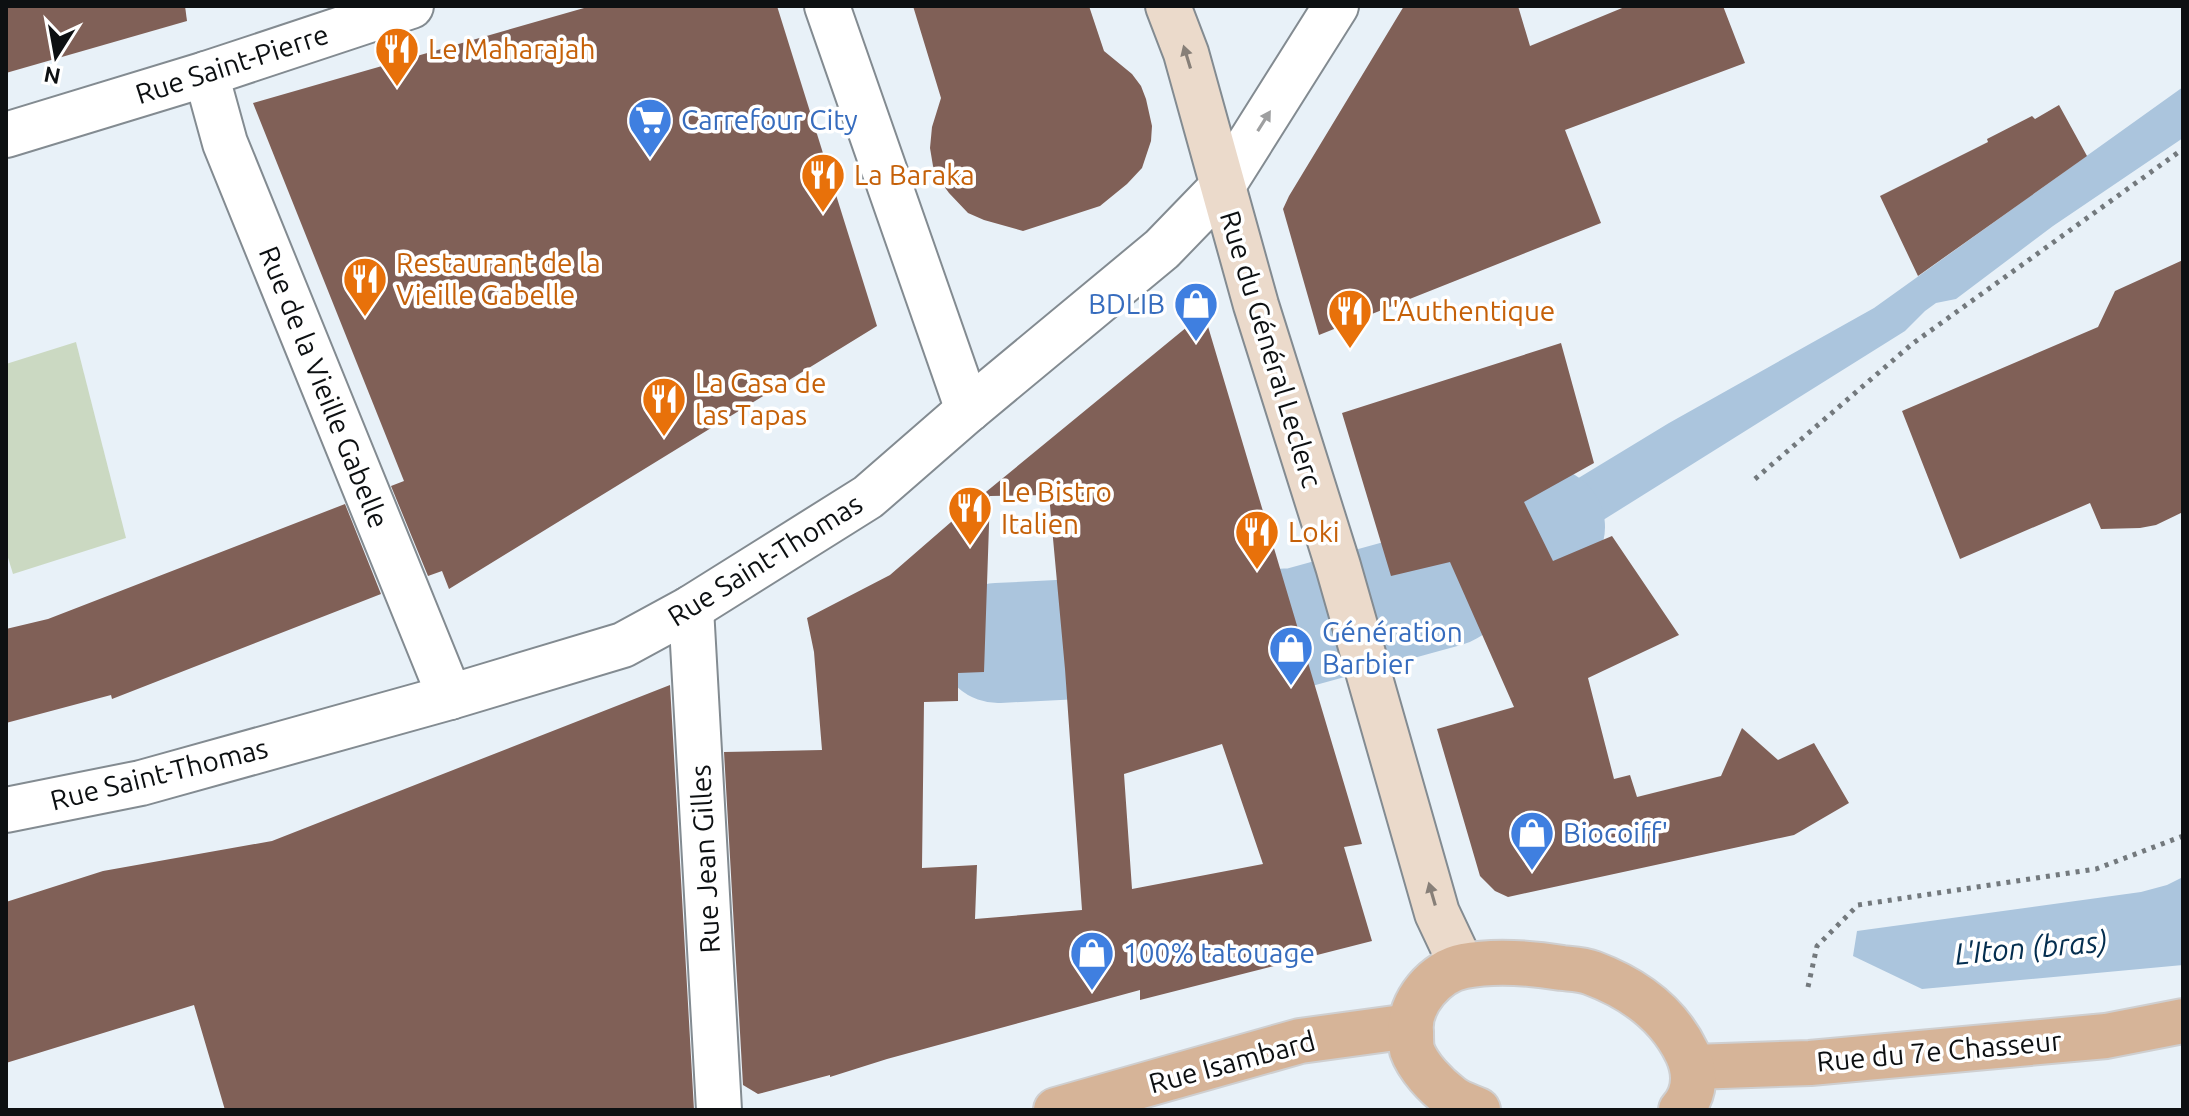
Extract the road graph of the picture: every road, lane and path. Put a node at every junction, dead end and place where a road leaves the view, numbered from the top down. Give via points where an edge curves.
1 (411, 6) edge
2 (827, 6) edge
3 (1168, 6) edge
4 (1336, 6) edge
5 (206, 74) junction
6 (6, 135) edge
7 (2183, 149) edge
8 (1222, 187) junction
9 (968, 410) junction
10 (1755, 479) dead end
11 (691, 608) junction
12 (450, 697) junction
13 (6, 810) edge
14 (2183, 836) edge
15 (1462, 966) junction
16 (1808, 987) dead end
17 (2183, 1021) edge
18 (1410, 1026) junction
19 (1693, 1067) junction
20 (719, 1110) edge
21 (1056, 1110) edge
22 (1478, 1110) edge
23 (1681, 1110) edge

1 - 5 street, Rue Saint-Pierre
2 - 9 street
8 -> 3 street, Rue du Général Leclerc
8 -> 4 street, Rue Saint-Thomas
5 - 6 street, Rue Saint-Pierre
5 - 12 street, Rue de la Vieille Gabelle via 225,143
7 - 10 path via 1912,344
8 - 9 street, Rue Saint-Thomas via 1162,249
15 -> 8 street, Rue du Général Leclerc via 1437,913
9 - 11 street, Rue Saint-Thomas via 868,497
11 - 12 street, Rue Saint-Thomas via 623,645
11 - 20 street, Rue Jean Gilles
12 - 13 street, Rue Saint-Thomas via 141,783
14 - 16 path via 2096,869 1858,905 1817,946
15 - 18 main road via 1421,994
15 - 19 main road via 1525,962 1588,971 1656,1009
17 - 19 main road, Rue du 7e Chasseur via 2106,1036 1810,1063
18 - 21 main road, Rue Isambard via 1300,1041
18 - 22 main road via 1412,1050 1424,1071 1451,1098
19 - 23 main road via 1693,1087

